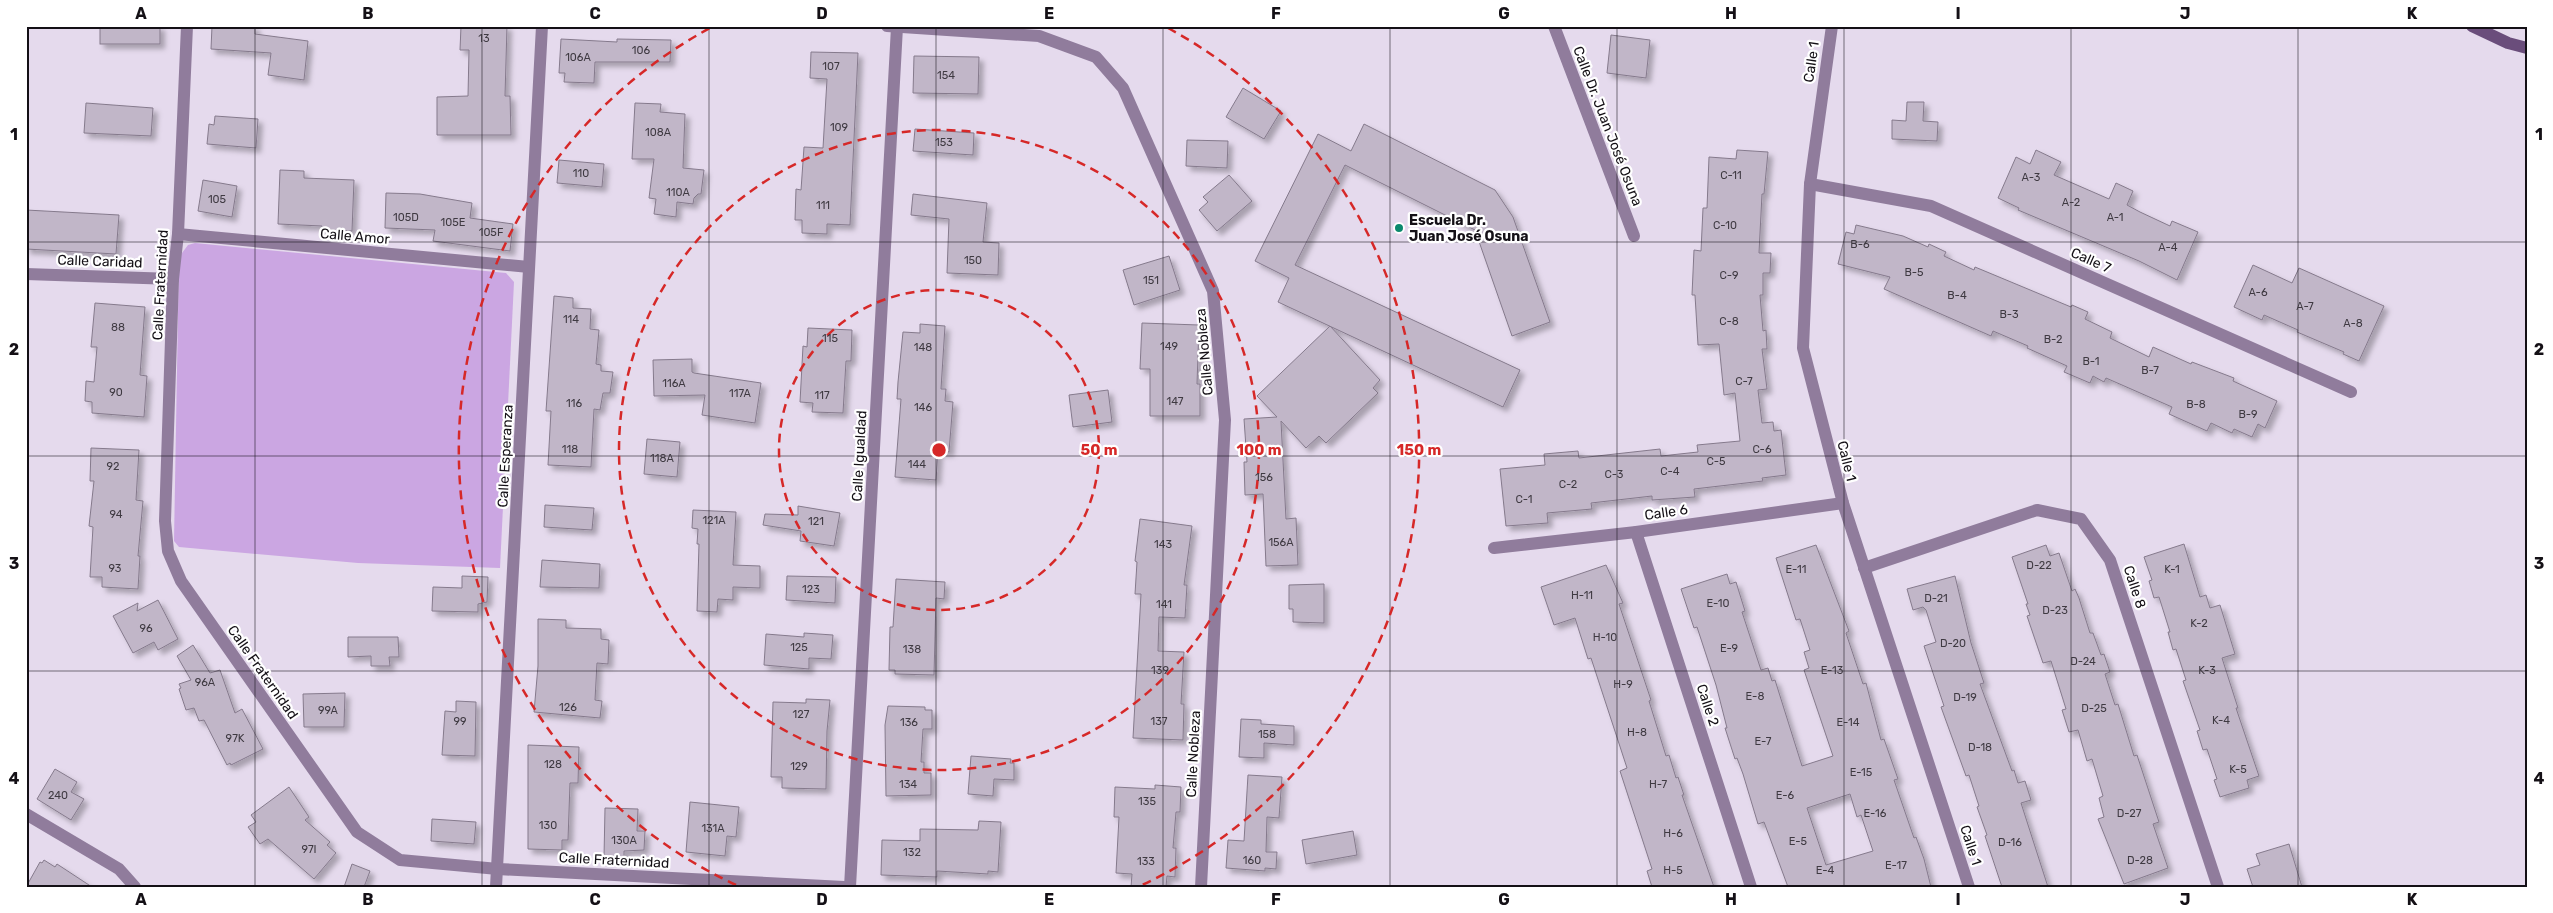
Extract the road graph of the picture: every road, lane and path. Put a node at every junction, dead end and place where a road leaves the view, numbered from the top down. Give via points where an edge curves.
1 (187, 26) edge
2 (542, 26) edge
3 (887, 26) edge
4 (1554, 26) edge
5 (1832, 26) edge
6 (2472, 26) edge
7 (897, 27) edge
8 (2527, 48) edge
9 (1810, 184) junction
10 (178, 234) junction
11 (1634, 236) dead end
12 (529, 267) junction
13 (26, 274) edge
14 (173, 279) junction
15 (2351, 392) dead end
16 (1843, 503) junction
17 (1636, 532) junction
18 (1494, 548) dead end
19 (1864, 568) junction
20 (26, 814) edge
21 (498, 869) junction
22 (135, 887) edge
23 (496, 887) edge
24 (844, 887) edge
25 (850, 887) edge
26 (1201, 887) edge
27 (1751, 887) edge
28 (1969, 887) edge
29 (2218, 887) edge

1 - 10 street, Calle Fraternidad
2 - 12 street, Calle Esperanza
3 - 7 street, Calle Nobleza
4 - 11 street, Calle Dr. Juan José Osuna
5 - 9 street, Calle 1
6 - 8 street
7 - 25 street, Calle Igualdad
7 - 26 street, Calle Nobleza via 1039,36 1096,56 1123,88 1213,291 1225,420
9 - 15 street, Calle 7 via 1931,206
9 - 16 street, Calle 1 via 1803,348
10 - 12 street, Calle Amor
10 - 14 street, Calle Fraternidad
12 - 21 street, Calle Esperanza
13 - 14 street, Calle Caridad
14 - 21 street, Calle Fraternidad via 165,521 168,551 181,581 357,832 400,860
16 - 17 street, Calle 6
16 - 19 street, Calle 1
17 - 18 street, Calle 6
17 - 27 street, Calle 2
19 - 28 street, Calle 1
19 - 29 street, Calle 8 via 2037,510 2081,519 2110,560
20 - 22 street via 119,869
21 - 23 street, Calle Esperanza
21 - 24 street, Calle Fraternidad

